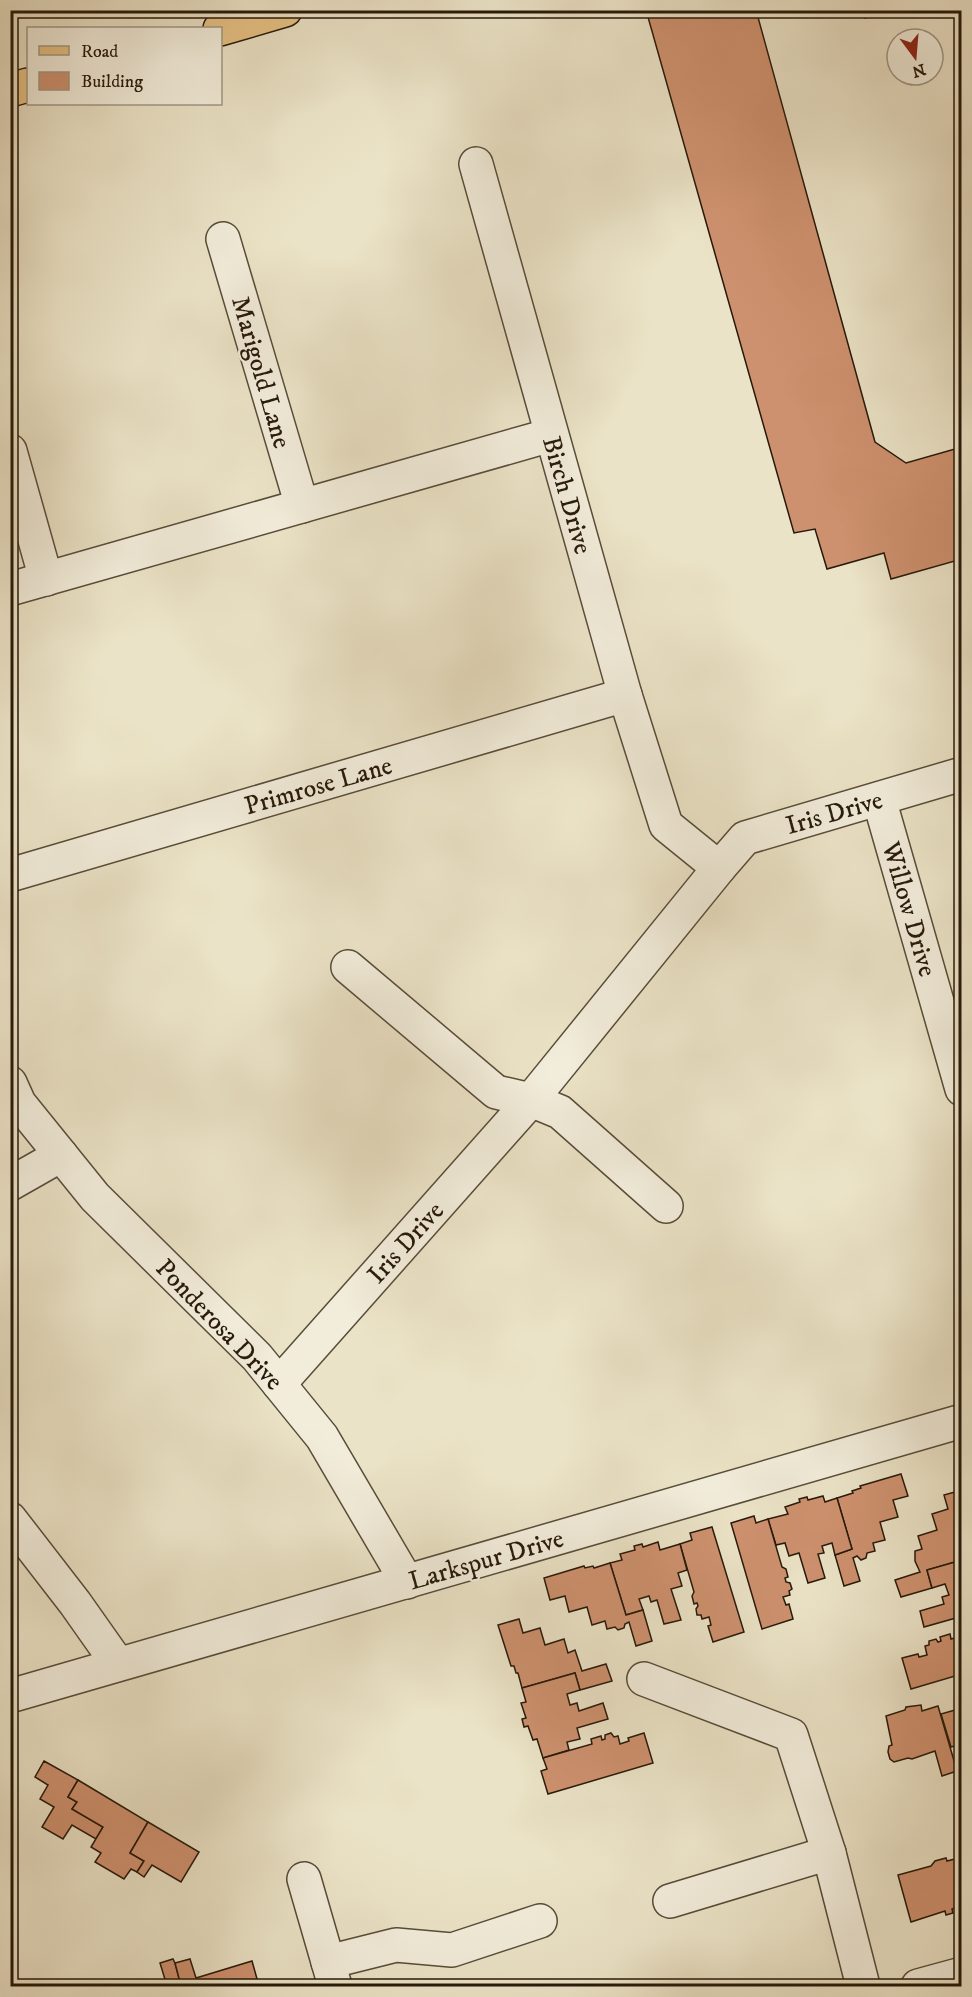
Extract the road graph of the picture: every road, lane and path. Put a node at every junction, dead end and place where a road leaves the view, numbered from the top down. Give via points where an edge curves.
1 (15, 10) edge
2 (285, 10) edge
3 (10, 12) edge
4 (222, 28) edge
5 (27, 85) edge
6 (10, 90) edge
7 (476, 164) dead end
8 (223, 238) dead end
9 (551, 435) junction
10 (10, 451) edge
11 (302, 506) junction
12 (46, 579) junction
13 (10, 589) edge
14 (625, 695) junction
15 (962, 774) edge
16 (879, 799) junction
17 (719, 868) junction
18 (10, 875) edge
19 (348, 967) dead end
20 (10, 1083) edge
21 (962, 1089) edge
22 (531, 1100) junction
23 (61, 1155) junction
24 (10, 1184) edge
25 (666, 1206) dead end
26 (279, 1384) junction
27 (962, 1421) edge
28 (10, 1520) edge
29 (407, 1582) junction
30 (118, 1664) junction
31 (644, 1679) dead end
32 (10, 1696) edge
33 (829, 1853) junction
34 (303, 1879) dead end
35 (670, 1901) dead end
36 (540, 1921) dead end
37 (332, 1974) edge
38 (962, 1974) edge
39 (863, 1986) edge
40 (918, 1986) edge

1 - 3 path
2 - 4 main road
5 - 6 main road
7 - 9 street, Birch Drive
8 - 11 street, Marigold Lane
9 - 11 street
9 - 14 street, Birch Drive
10 - 12 street
11 - 12 street
12 - 13 street
14 - 17 street, Birch Drive via 666,825
14 - 18 street, Primrose Lane
15 - 16 street, Iris Drive
16 - 17 street, Iris Drive via 745,838
16 - 21 street, Willow Drive
17 - 22 street, Iris Drive
19 - 22 street via 496,1092
20 - 23 street, Ponderosa Drive via 19,1103
22 - 25 street via 560,1112
22 - 26 street, Iris Drive
23 - 24 street
23 - 26 street, Ponderosa Drive via 95,1197 257,1357
26 - 29 street, Ponderosa Drive via 322,1437
27 - 29 street, Larkspur Drive
28 - 30 street
29 - 30 street, Larkspur Drive
30 - 32 street, Larkspur Drive
31 - 33 street via 791,1735
33 - 35 street
33 - 39 street
34 - 37 street
36 - 37 street via 452,1950 396,1945
38 - 40 street

